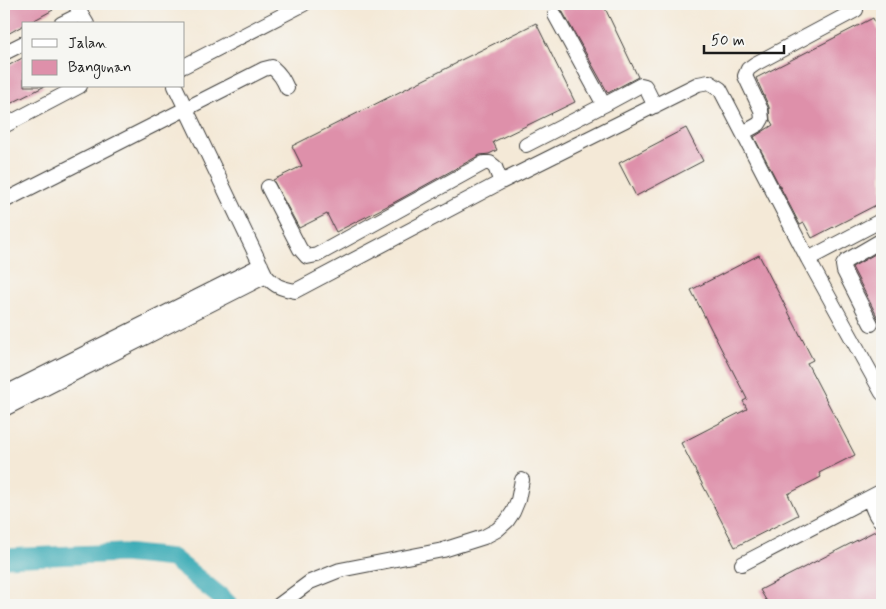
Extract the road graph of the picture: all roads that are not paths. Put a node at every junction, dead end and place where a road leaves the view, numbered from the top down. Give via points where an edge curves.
1 (304, 4) edge
2 (856, 10) dead end
3 (81, 14) edge
4 (555, 15) dead end
5 (65, 22) edge
6 (22, 44) edge
7 (4, 53) edge
8 (185, 65) edge
9 (76, 88) edge
10 (176, 88) edge
11 (287, 88) dead end
12 (604, 105) junction
13 (655, 106) junction
14 (186, 108) junction
15 (4, 126) edge
16 (743, 133) junction
17 (526, 145) dead end
18 (501, 182) junction
19 (268, 187) dead end
20 (423, 197) junction
21 (4, 201) edge
22 (384, 218) junction
23 (433, 218) junction
24 (881, 225) edge
25 (395, 238) junction
26 (882, 239) edge
27 (342, 241) junction
28 (808, 259) junction
29 (352, 261) junction
30 (263, 271) junction
31 (871, 324) dead end
32 (882, 393) edge
33 (4, 394) edge
34 (4, 409) edge
35 (522, 480) dead end
36 (882, 491) edge
37 (869, 498) junction
38 (882, 522) edge
39 (742, 564) dead end
40 (279, 605) edge

1 - 8 street
2 - 16 street via 748,69 745,76 762,119
3 - 5 street
4 - 12 street
6 - 7 street
9 - 15 street
10 - 14 street
11 - 14 street via 272,67
12 - 13 street via 641,85 645,86
12 - 17 street
13 - 16 street via 698,84 709,82 720,89
13 - 18 street
14 - 21 street
14 - 30 street
16 - 28 street
18 - 20 street via 494,167 484,163
18 - 23 street
19 - 27 street via 307,257
20 - 22 street
20 - 23 street
22 - 25 street
22 - 27 street
23 - 25 street
24 - 28 street
25 - 29 street
26 - 31 street via 844,265
27 - 29 street
28 - 32 street
29 - 30 street via 295,291 273,284
30 - 33 street
30 - 34 street
35 - 40 street via 513,512 497,530 484,537 442,550 340,570 310,582
36 - 37 street
37 - 38 street
37 - 39 street

